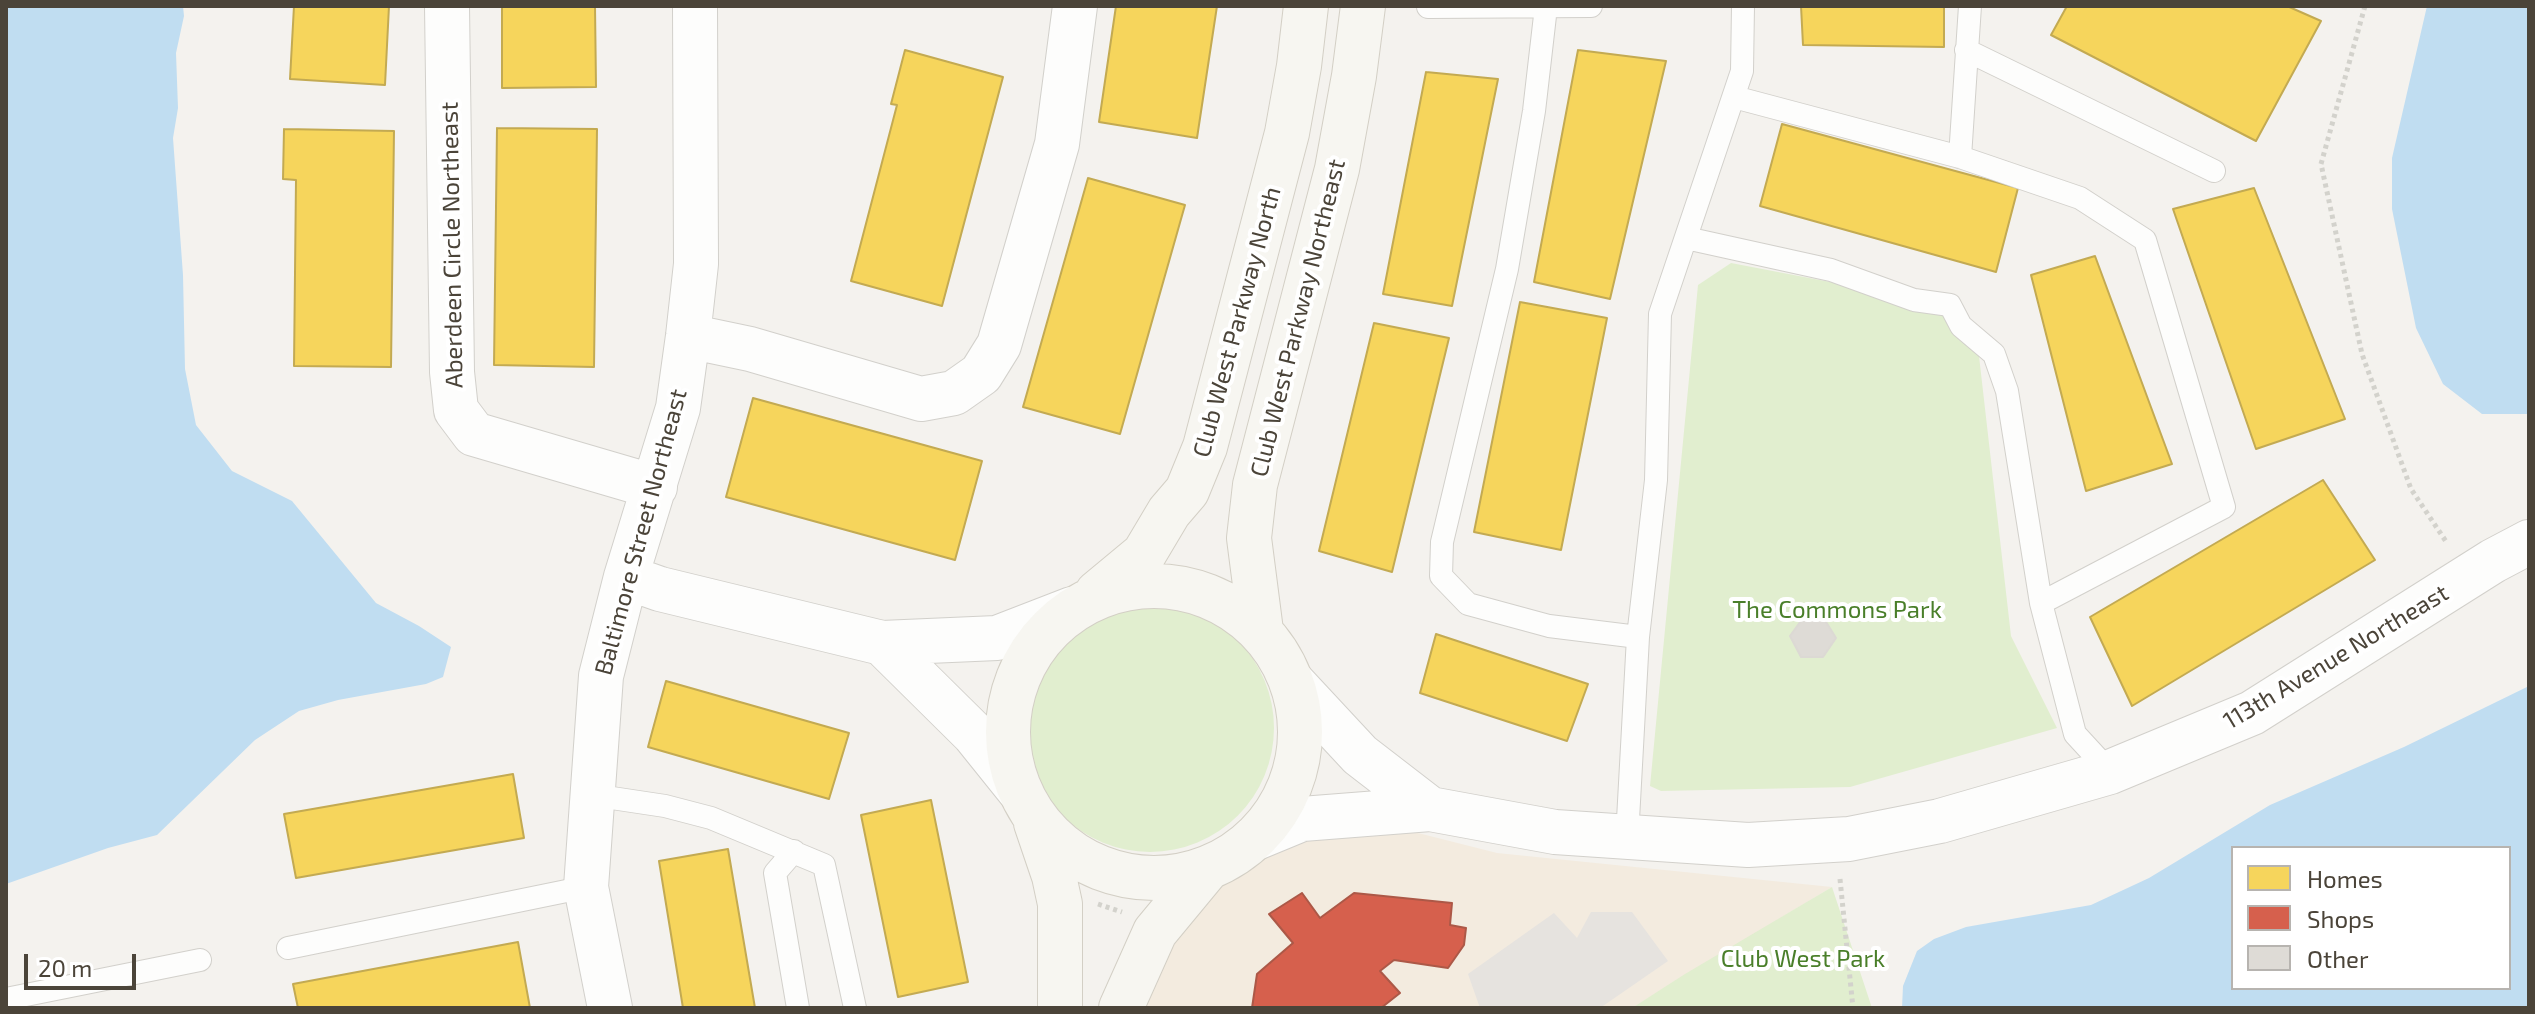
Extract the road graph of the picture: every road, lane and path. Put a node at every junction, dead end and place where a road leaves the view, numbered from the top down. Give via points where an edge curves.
1 (447, 6) edge
2 (695, 6) edge
3 (1075, 6) edge
4 (1306, 6) edge
5 (1363, 6) edge
6 (1591, 6) edge
7 (1743, 6) edge
8 (1970, 6) edge
9 (2365, 6) edge
10 (1428, 7) edge
11 (1546, 7) edge
12 (1966, 50) junction
13 (1734, 97) junction
14 (1960, 157) junction
15 (2214, 171) dead end
16 (1686, 238) junction
17 (688, 336) junction
18 (655, 487) junction
19 (2529, 542) edge
20 (626, 577) junction
21 (2462, 580) junction
22 (2041, 603) junction
23 (1080, 604) junction
24 (1261, 631) junction
25 (1638, 637) junction
26 (882, 643) junction
27 (1293, 683) junction
28 (2110, 772) junction
29 (592, 795) junction
30 (1026, 803) junction
31 (1430, 809) junction
32 (1256, 838) junction
33 (1627, 838) junction
34 (794, 851) junction
35 (1208, 868) junction
36 (1839, 873) dead end
37 (586, 887) junction
38 (288, 948) dead end
39 (200, 960) dead end
40 (6, 999) edge
41 (610, 1008) edge
42 (798, 1008) edge
43 (855, 1008) edge
44 (1060, 1008) edge
45 (1121, 1008) edge
46 (1853, 1008) edge

1 - 18 street, Aberdeen Circle Northeast via 456,410 474,434
2 - 17 street, Baltimore Street Northeast via 696,264
3 - 17 street via 1057,144 999,345 981,374 954,393 921,399
4 - 23 street, Club West Parkway North via 1284,146 1205,447 1187,491 1144,554
5 - 24 street, Club West Parkway Northeast via 1337,169 1255,485 1249,538
6 - 11 lane
7 - 13 lane via 1742,71
8 - 12 lane
9 - 21 path via 2321,164 2362,354 2411,489 2446,542
10 - 11 lane
11 - 25 lane via 1507,269 1442,542 1441,576 1468,604 1549,626
12 - 14 lane
12 - 15 lane
13 - 14 lane
13 - 16 lane
14 - 22 lane via 2080,198 2145,240 2224,507
16 - 22 lane via 1831,270 1914,300 1950,305 1961,326 1994,354 2007,391
16 - 25 lane via 1660,314 1656,480
17 - 18 street, Baltimore Street Northeast via 678,408
18 - 20 street, Baltimore Street Northeast
19 - 21 street, 113th Avenue Northeast
20 - 26 street
20 - 29 street, Baltimore Street Northeast via 601,676
21 - 28 street, 113th Avenue Northeast via 2252,713
22 - 28 lane via 2075,734
23 - 24 street via 1124,587 1162,585 1198,592 1232,607
23 - 26 street via 997,638
23 - 30 street, Club West Parkway North via 1035,644 1012,690 1007,740
24 - 27 street
25 - 33 lane
26 - 30 street via 974,734
27 - 31 street, 113th Avenue Northeast via 1360,755
27 - 32 street via 1301,724 1297,766 1282,805
28 - 33 street, 113th Avenue Northeast via 1940,821 1849,839 1748,845
29 - 34 lane via 711,818
29 - 37 street, Baltimore Street Northeast
30 - 35 street via 1061,845 1094,866 1132,877 1171,877
30 - 44 street via 1060,904
31 - 32 street, 113th Avenue Northeast via 1302,819
31 - 33 street, 113th Avenue Northeast via 1555,832
32 - 35 street
34 - 42 lane via 775,873
34 - 43 lane via 824,865
35 - 45 street via 1155,932
36 - 46 path
37 - 38 lane
37 - 41 street, Baltimore Street Northeast
39 - 40 lane

